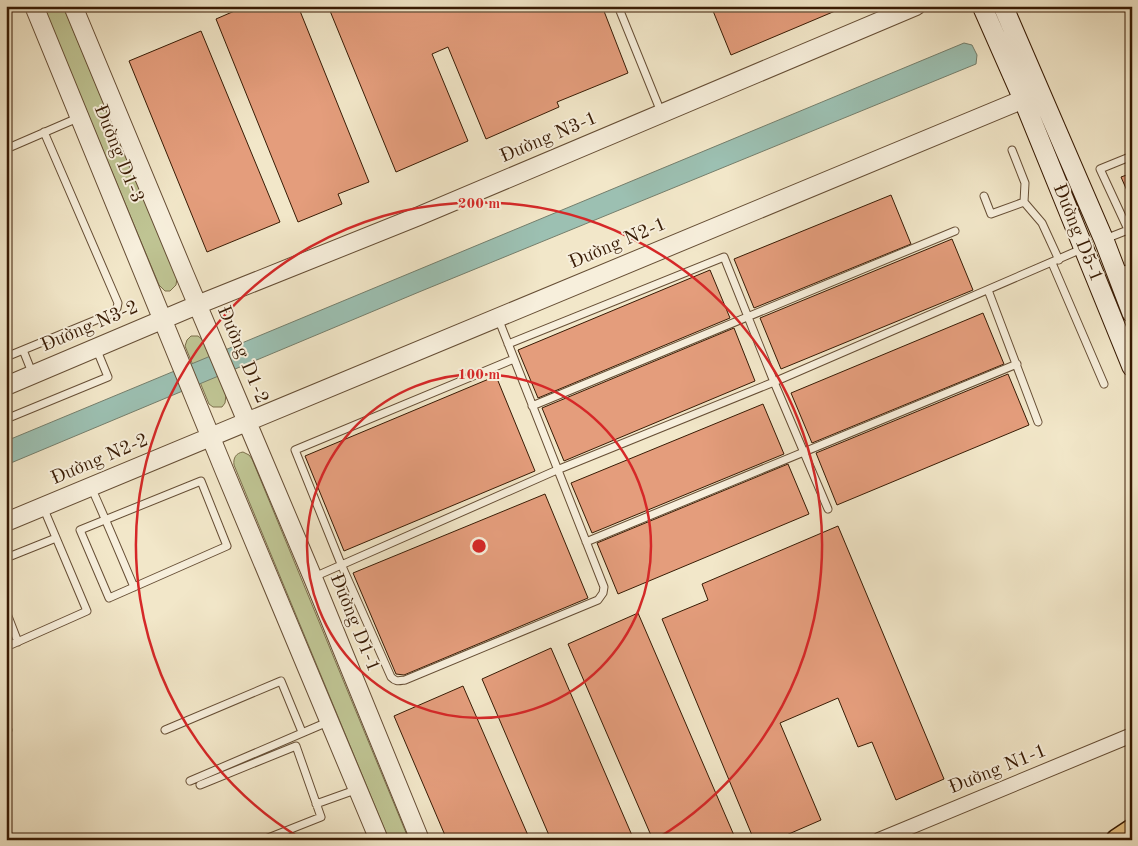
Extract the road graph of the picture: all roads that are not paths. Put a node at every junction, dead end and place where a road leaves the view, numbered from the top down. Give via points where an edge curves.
1 (34, 6) edge
2 (618, 6) edge
3 (916, 6) edge
4 (982, 6) edge
5 (1003, 6) edge
6 (78, 8) edge
7 (1041, 92) junction
8 (1023, 99) junction
9 (662, 114) junction
10 (80, 117) junction
11 (44, 132) junction
12 (6, 149) edge
13 (1012, 150) dead end
14 (1132, 156) edge
15 (984, 196) dead end
16 (1024, 202) junction
17 (1128, 230) junction
18 (956, 231) dead end
19 (1132, 238) edge
20 (1087, 256) junction
21 (1115, 259) edge
22 (1055, 262) junction
23 (988, 290) junction
24 (197, 305) junction
25 (1132, 313) edge
26 (748, 317) junction
27 (498, 318) junction
28 (162, 319) junction
29 (508, 344) junction
30 (96, 348) junction
31 (22, 350) junction
32 (6, 357) edge
33 (514, 359) junction
34 (1017, 364) junction
35 (1132, 367) edge
36 (33, 375) junction
37 (774, 382) junction
38 (1104, 384) dead end
39 (6, 386) edge
40 (532, 406) junction
41 (6, 419) edge
42 (1038, 422) dead end
43 (248, 423) junction
44 (211, 437) junction
45 (804, 452) junction
46 (558, 470) junction
47 (91, 487) junction
48 (43, 507) junction
49 (828, 509) dead end
50 (105, 519) junction
51 (6, 522) edge
52 (56, 538) junction
53 (586, 542) junction
54 (6, 558) edge
55 (341, 564) junction
56 (313, 578) junction
57 (134, 587) junction
58 (6, 611) edge
59 (18, 642) junction
60 (6, 647) edge
61 (330, 721) junction
62 (165, 730) dead end
63 (302, 732) junction
64 (1132, 735) edge
65 (190, 781) dead end
66 (200, 785) dead end
67 (358, 789) junction
68 (316, 804) junction
69 (1132, 830) edge
70 (263, 840) edge
71 (379, 840) edge
72 (420, 840) edge
73 (878, 840) edge
74 (1118, 840) edge

1 - 10 street, Đường D1-3
2 - 9 lane
3 - 9 street, Đường N3-1
4 - 8 main road, Đường D5-1
5 - 7 main road, Đường D5-1
6 - 24 street, Đường D1-3
7 - 8 street, Đường N2-1
7 - 21 main road, Đường D5-1
8 - 20 main road, Đường D5-1
8 - 27 street, Đường N2-1
9 - 24 street, Đường N3-1
10 - 11 lane
10 - 28 street, Đường D1-3
11 - 12 lane
11 - 31 lane via 118,303 113,313
13 - 16 lane via 1025,184
14 - 17 lane via 1100,169
15 - 16 lane via 991,214
16 - 22 lane via 1042,223
17 - 19 lane
17 - 21 lane
18 - 26 lane
20 - 21 main road
20 - 22 lane
20 - 35 main road, Đường D5-1
21 - 25 main road, Đường D5-1
22 - 23 lane
22 - 38 lane
23 - 34 lane
23 - 37 lane
24 - 28 street, Đường N3-1
24 - 43 street, Đường D1-2
26 - 29 lane via 724,257
26 - 37 lane
26 - 40 lane
27 - 29 lane
27 - 43 street, Đường N2-1
28 - 30 street, Đường N3-2
28 - 44 street
29 - 33 lane
30 - 36 street, Đường N3-2
30 - 41 lane via 108,376
31 - 32 lane
31 - 36 lane
33 - 40 lane
33 - 55 lane via 295,450
34 - 42 lane
34 - 45 lane
36 - 39 street, Đường N3-2
37 - 45 lane
37 - 46 lane
40 - 46 lane
43 - 44 street, Đường N2-1
43 - 56 street, Đường D1-1
44 - 47 street, Đường N2-2
44 - 61 street
45 - 49 lane
45 - 53 lane
46 - 53 lane
46 - 55 lane
47 - 48 street, Đường N2-2
47 - 50 lane
48 - 51 street, Đường N2-2
48 - 52 lane
50 - 57 lane
50 - 57 lane via 80,530 109,598
50 - 57 lane via 201,481 227,546
52 - 54 lane
52 - 59 lane via 87,611
53 - 55 lane via 604,588 598,600 398,682 391,677
55 - 56 lane
56 - 72 street, Đường D1-1
58 - 59 lane
59 - 60 lane
61 - 63 lane
61 - 67 street
62 - 63 lane via 281,681
63 - 65 lane
64 - 73 street, Đường N1-1
66 - 68 lane via 296,746
67 - 68 lane
67 - 71 street
68 - 70 lane via 321,817
69 - 74 main road

